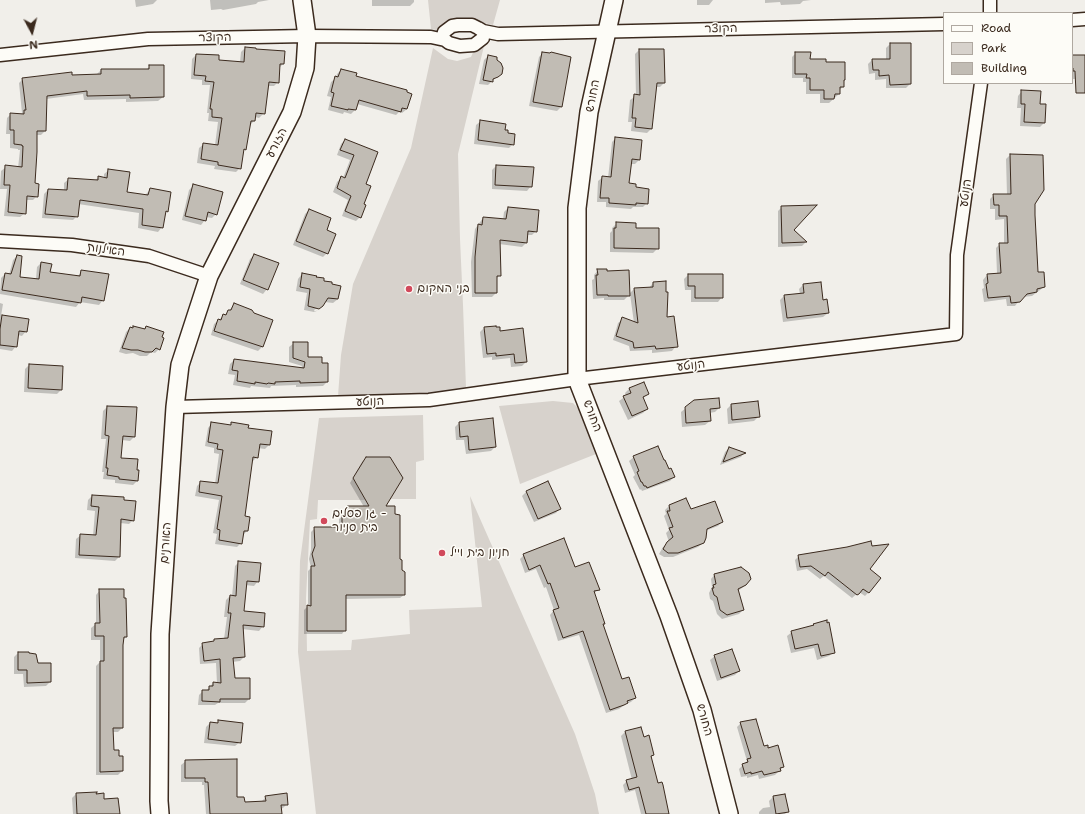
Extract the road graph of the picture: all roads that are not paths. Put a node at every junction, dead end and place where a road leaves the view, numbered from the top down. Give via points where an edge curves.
1 (302, 0) edge
2 (614, 0) edge
3 (990, 0) edge
4 (990, 12) edge
5 (1085, 19) edge
6 (1073, 20) edge
7 (943, 24) edge
8 (606, 32) junction
9 (483, 34) junction
10 (307, 36) junction
11 (444, 36) junction
12 (0, 55) edge
13 (981, 84) edge
14 (0, 241) edge
15 (209, 276) junction
16 (577, 379) junction
17 (175, 407) junction
18 (160, 814) edge
19 (729, 814) edge

1 - 10 street, הזורע
2 - 8 street, החורש
3 - 4 street
5 - 6 street
7 - 8 street, הקוצר
8 - 9 street, הקוצר
8 - 16 street, החורש via 590,112 577,208
9 - 11 street, הקוצר via 474,45 467,46 454,45
9 - 11 street, הקוצר via 472,25 458,24 447,29
10 - 11 street, הקוצר
10 - 12 street, הקוצר via 148,39
10 - 15 street, הזורע via 305,68 292,112
13 - 16 street, הנוטע via 957,255 956,334
14 - 15 street, האילנות via 72,245 149,256
15 - 17 street, האורנים via 180,365
16 - 17 street, הנוטע via 429,400
16 - 19 street, החורש via 669,616 702,710
17 - 18 street, האורנים via 160,634

